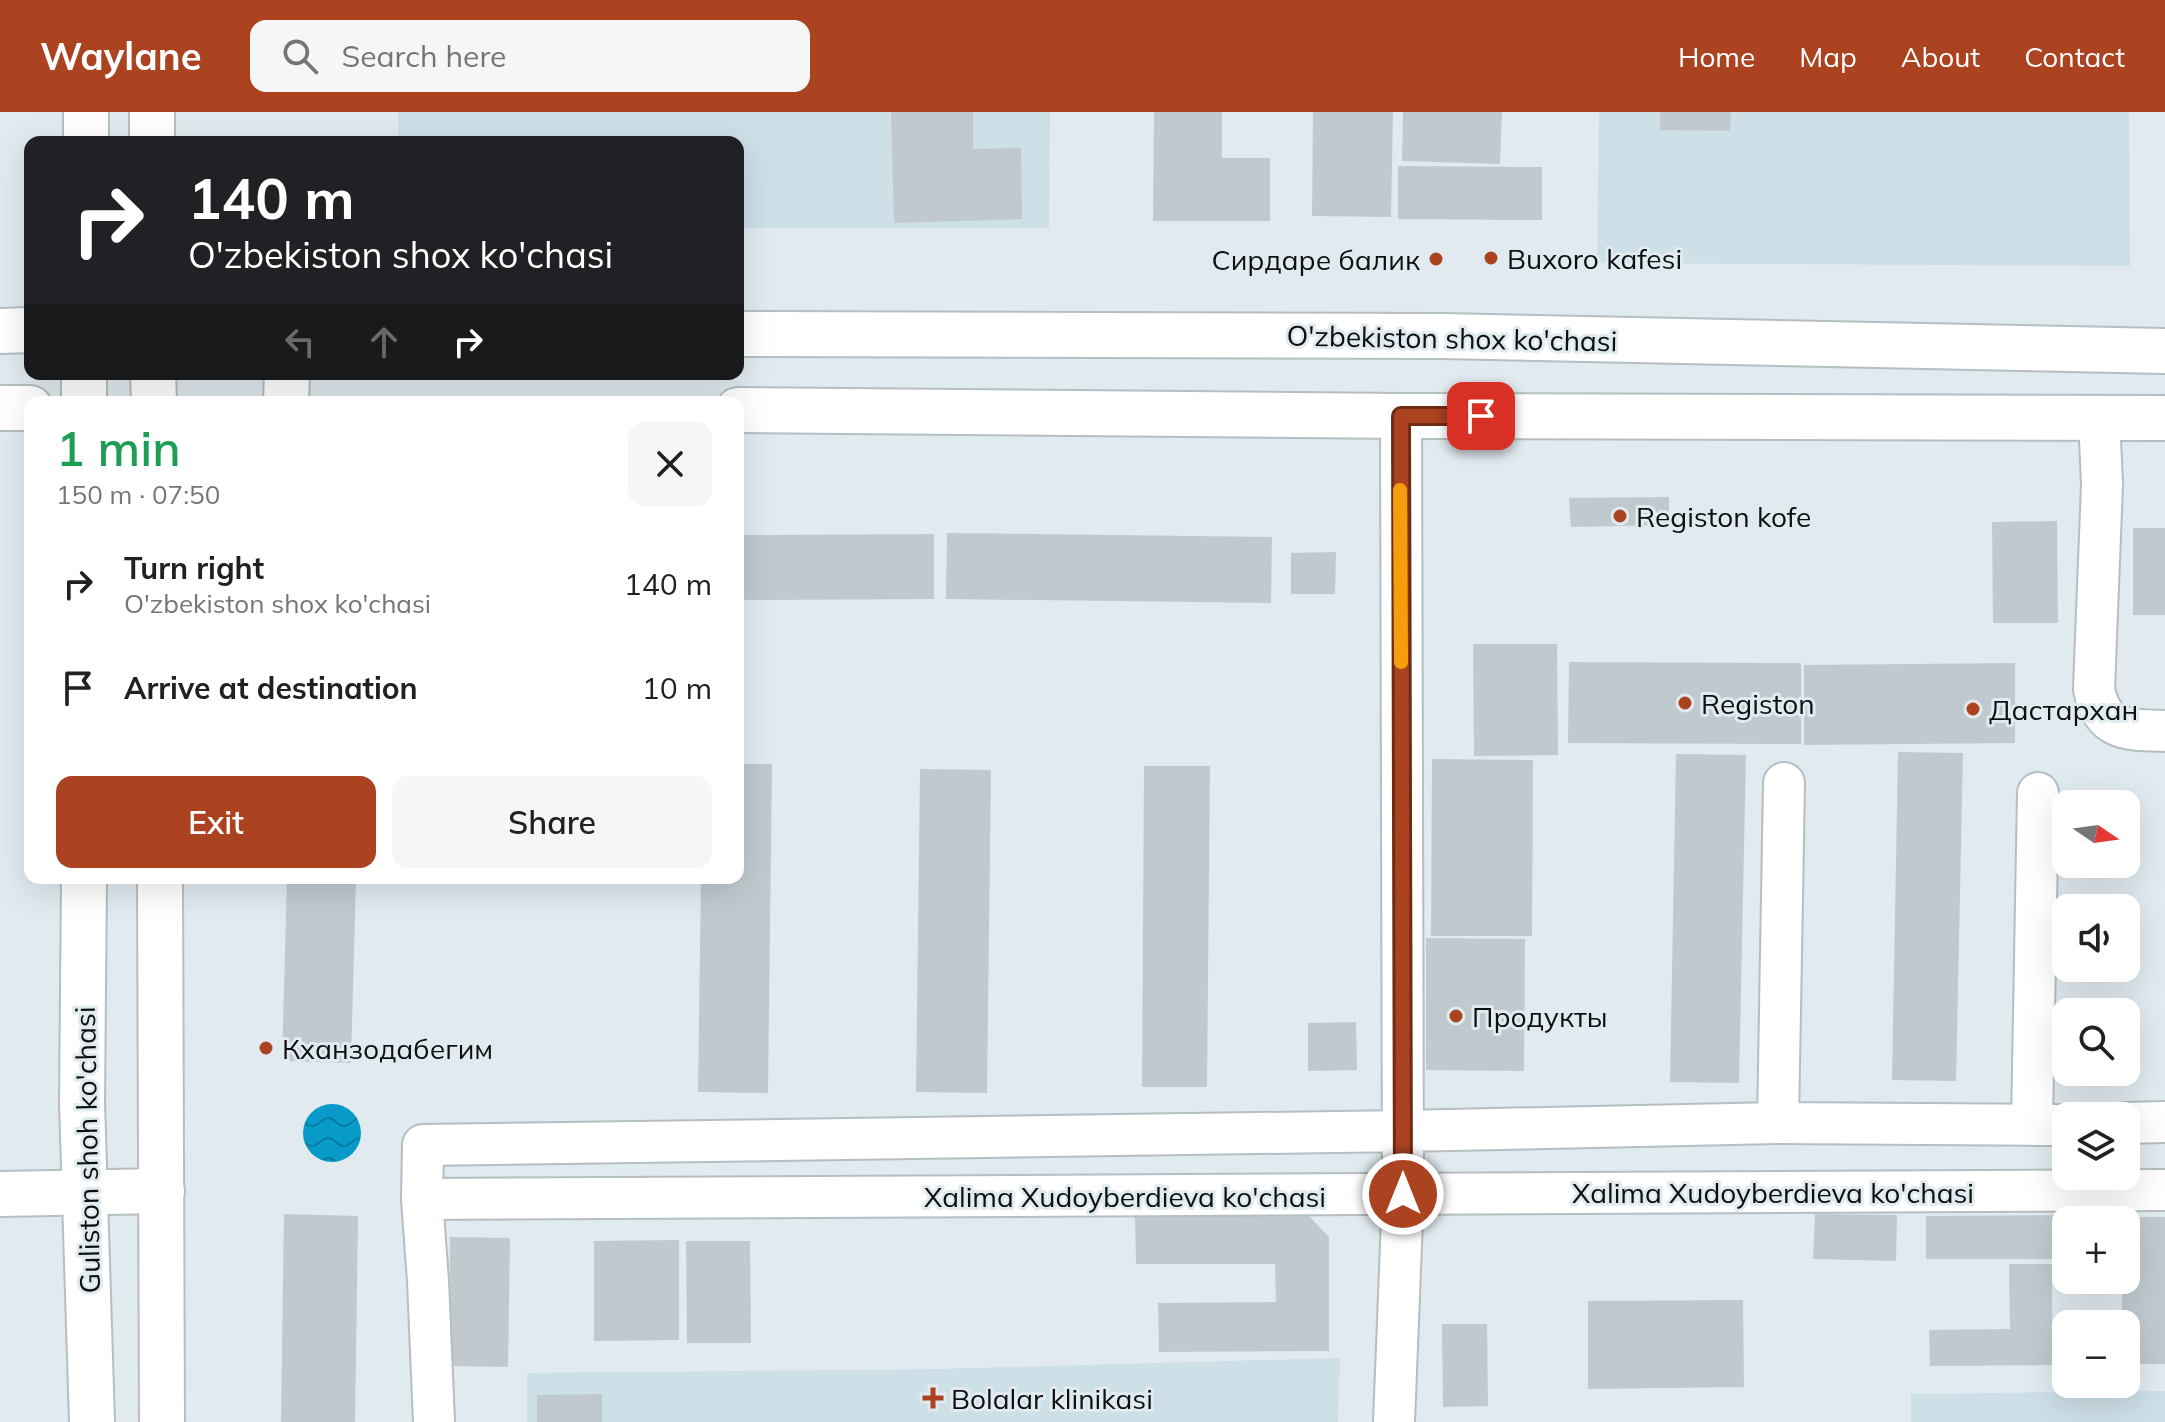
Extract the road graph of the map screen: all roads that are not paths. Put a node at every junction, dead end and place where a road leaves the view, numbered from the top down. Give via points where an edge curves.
1 (86, 112) edge
2 (152, 112) edge
3 (86, 136) edge
4 (152, 136) edge
5 (24, 330) edge
6 (0, 331) edge
7 (744, 334) edge
8 (2165, 351) edge
9 (0, 408) edge
10 (24, 408) edge
11 (744, 410) edge
12 (1401, 416) junction
13 (2099, 417) junction
14 (2165, 418) edge
15 (2165, 731) edge
16 (1784, 783) dead end
17 (2038, 793) dead end
18 (84, 884) edge
19 (160, 884) edge
20 (2165, 1122) edge
21 (1778, 1123) junction
22 (2140, 1123) edge
23 (2049, 1125) edge
24 (1403, 1131) junction
25 (2165, 1190) edge
26 (86, 1191) junction
27 (162, 1191) junction
28 (0, 1194) edge
29 (1403, 1194) junction
30 (422, 1199) junction
31 (92, 1422) edge
32 (162, 1422) edge
33 (434, 1422) edge
34 (1394, 1422) edge

1 - 3 main road
2 - 4 main road
5 - 6 main road
7 - 8 main road, O'zbekiston shox ko'chasi via 1442,336
9 - 10 main road
11 - 12 main road
12 - 13 main road
12 - 24 street
13 - 14 main road
13 - 15 street via 2102,484 2094,689 2108,721 2120,728
16 - 21 street
17 - 23 street
18 - 26 main road, Guliston shoh ko'chasi
19 - 27 main road
20 - 22 street
21 - 23 street, Xalima Xudoyberdieva ko'chasi
21 - 24 street, Xalima Xudoyberdieva ko'chasi
24 - 29 street
24 - 30 street, Xalima Xudoyberdieva ko'chasi via 423,1145
25 - 29 street, Xalima Xudoyberdieva ko'chasi
26 - 27 main road
26 - 28 main road
26 - 31 main road, Guliston shoh ko'chasi
27 - 32 main road
29 - 30 street, Xalima Xudoyberdieva ko'chasi
29 - 34 street
30 - 33 street

